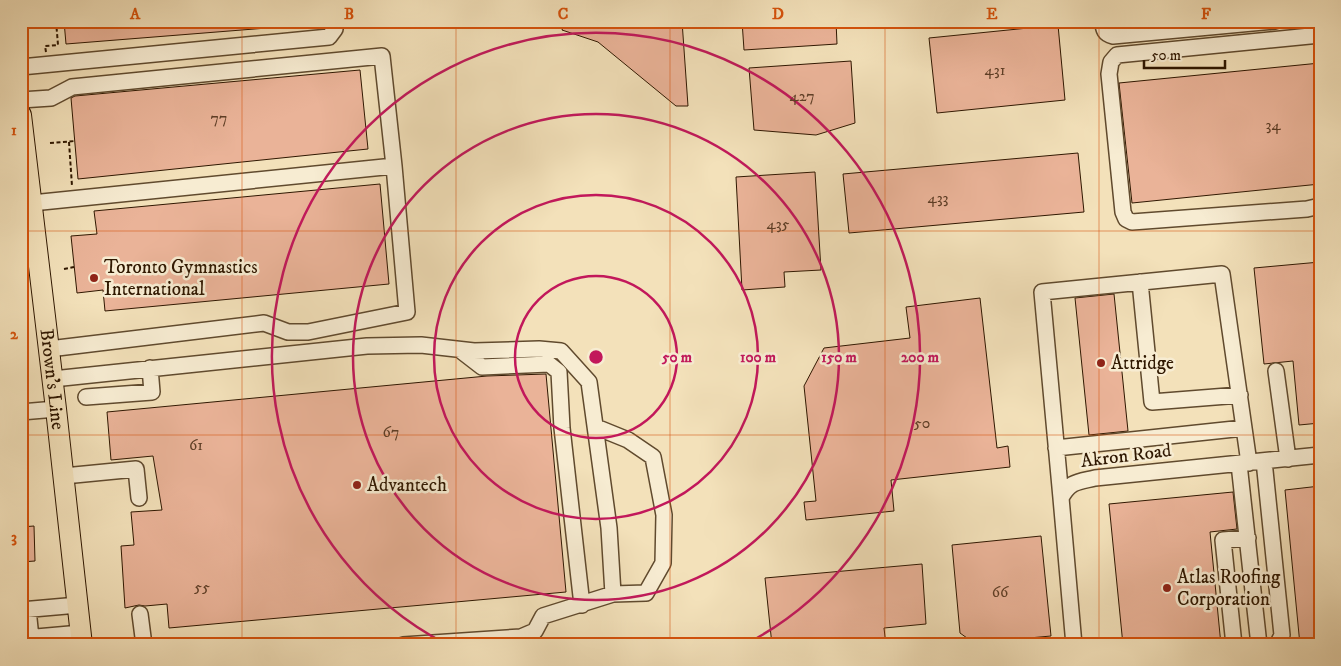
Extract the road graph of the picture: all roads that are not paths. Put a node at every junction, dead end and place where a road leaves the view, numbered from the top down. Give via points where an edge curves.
1 (333, 21) edge
2 (1103, 21) edge
3 (1275, 21) edge
4 (1320, 35) edge
5 (21, 66) edge
6 (21, 100) edge
7 (21, 114) edge
8 (394, 166) junction
9 (32, 202) junction
10 (1320, 206) edge
11 (28, 238) edge
12 (1140, 282) junction
13 (49, 349) junction
14 (460, 350) junction
15 (150, 368) junction
16 (1276, 371) dead end
17 (53, 379) junction
18 (1240, 395) junction
19 (86, 397) dead end
20 (56, 409) junction
21 (21, 412) edge
22 (596, 427) junction
23 (1244, 428) junction
24 (1056, 448) junction
25 (1320, 455) edge
26 (1288, 458) junction
27 (1251, 463) junction
28 (64, 476) junction
29 (139, 498) dead end
30 (1061, 498) junction
31 (1248, 538) junction
32 (613, 594) junction
33 (78, 604) junction
34 (582, 605) junction
35 (25, 610) edge
36 (140, 614) dead end
37 (81, 639) edge
38 (33, 640) edge
39 (144, 645) edge
40 (403, 645) edge
41 (1074, 645) edge
42 (1234, 645) edge
43 (1259, 645) edge
44 (1277, 645) edge

1 - 5 street via 335,29 329,37
2 - 3 street via 1103,29 1113,36
4 - 10 street via 1117,55 1111,62 1110,74 1126,219 1132,222
6 - 8 street via 51,98 72,87 382,56
7 - 9 main road, Brown's Line
8 - 9 street
8 - 13 street via 408,312 308,332 288,332 264,323
9 - 11 main road, Brown's Line
11 - 13 main road, Brown's Line
12 - 18 street via 1222,274
12 - 18 street via 1152,402
12 - 24 street via 1042,292
13 - 17 main road, Brown's Line
14 - 15 street via 421,345 367,346
14 - 22 street via 561,351 589,382
14 - 34 street via 482,367 549,364 559,372 562,428
15 - 17 street
15 - 19 street via 152,392
16 - 26 street
17 - 20 main road, Brown's Line
18 - 23 street
20 - 21 street
20 - 28 main road, Brown's Line
22 - 32 street
22 - 32 street via 628,440 653,457 664,515 663,563 646,594
23 - 24 street
23 - 27 street
24 - 30 street
25 - 26 street, Akron Road
26 - 27 street, Akron Road
27 - 30 street, Akron Road via 1095,478 1074,482
27 - 31 street
27 - 44 street via 1282,635
28 - 29 street via 136,469
28 - 33 main road, Brown's Line
30 - 41 street
31 - 42 street via 1223,540
31 - 43 street
32 - 34 street
33 - 35 street
33 - 37 main road, Brown's Line
34 - 40 street via 543,616 535,631 521,637
35 - 38 street
36 - 39 street
37 - 38 street

